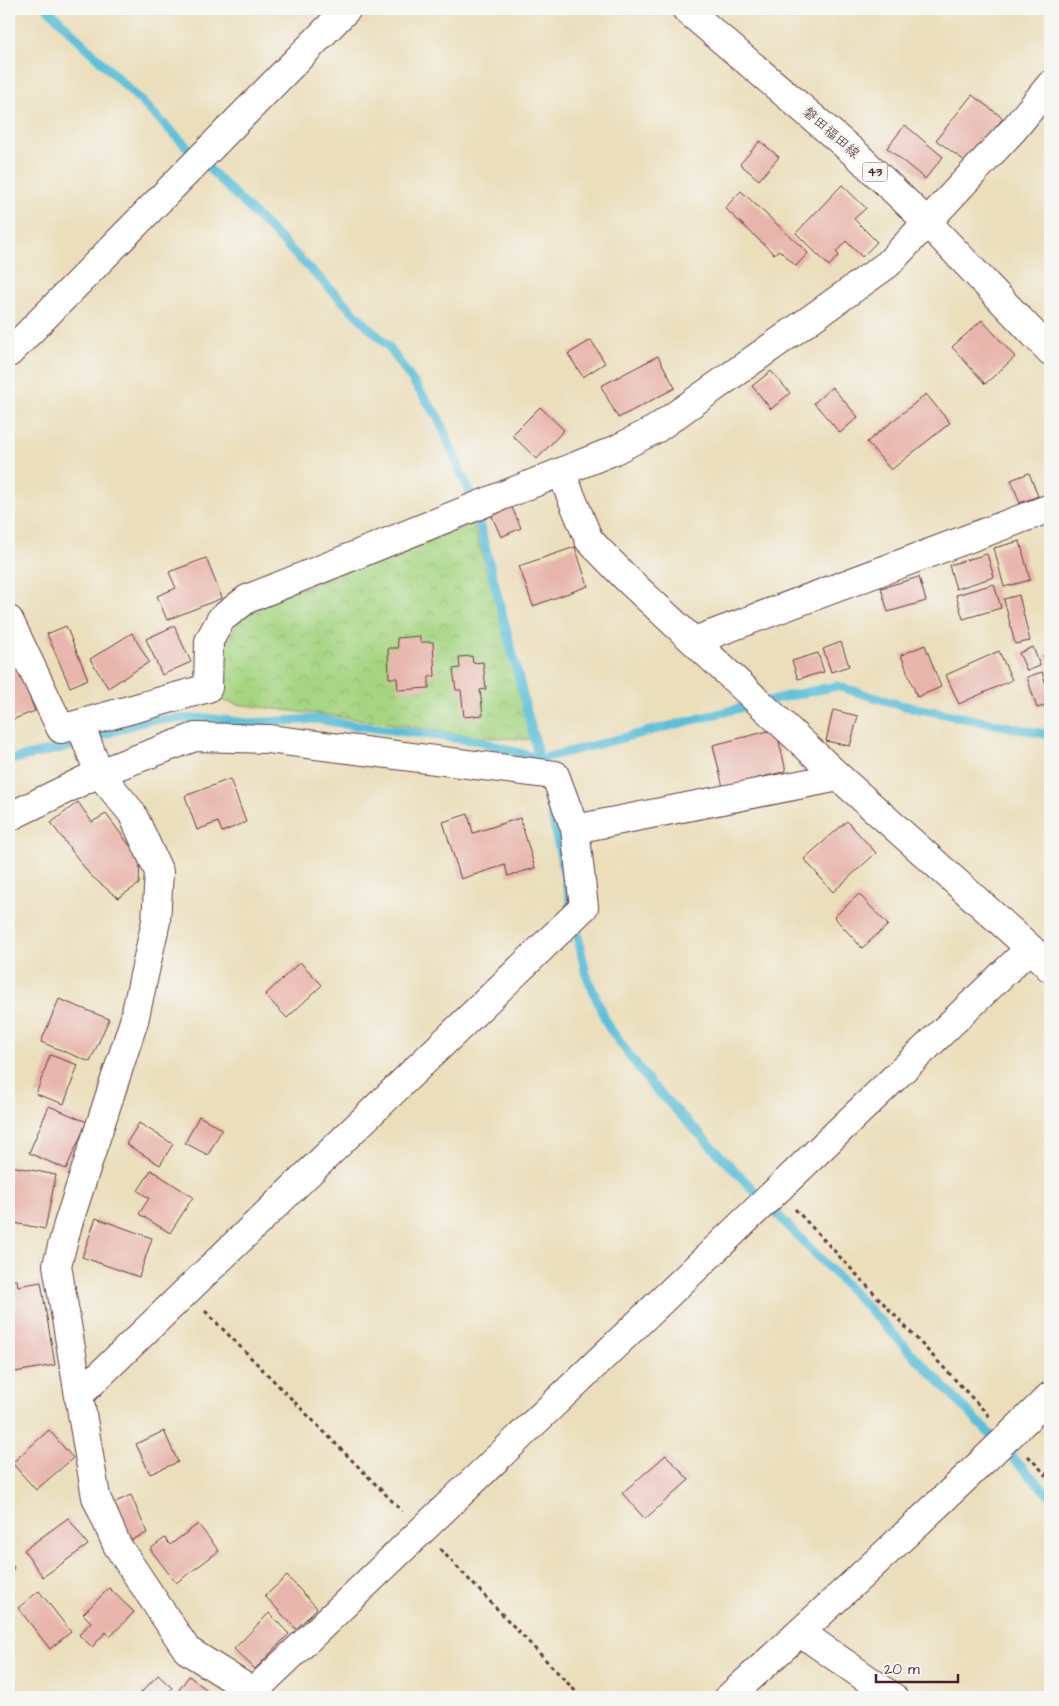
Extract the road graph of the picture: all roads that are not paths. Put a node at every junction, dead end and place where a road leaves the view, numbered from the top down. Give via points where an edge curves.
1 (347, 9) edge
2 (686, 9) edge
3 (1050, 85) edge
4 (927, 222) junction
5 (1050, 351) edge
6 (9, 353) edge
7 (561, 472) junction
8 (1050, 508) edge
9 (9, 620) edge
10 (694, 641) junction
11 (80, 724) junction
12 (99, 773) junction
13 (840, 777) junction
14 (9, 816) edge
15 (575, 829) junction
16 (1030, 948) junction
17 (1050, 968) edge
18 (78, 1396) junction
19 (1050, 1396) edge
20 (800, 1632) junction
21 (257, 1695) edge
22 (729, 1697) edge
23 (893, 1697) edge

1 - 6 street
2 - 4 street, 磐田福田線 / 43 via 858,156
3 - 4 street via 1014,129
4 - 5 street, 磐田福田線 / 43
4 - 7 street via 888,264 656,430
7 - 10 street via 589,540
7 - 11 street via 247,598 221,619 209,641 208,688
8 - 10 street
9 - 11 street via 61,729
10 - 13 street
11 - 12 street
12 - 14 street
12 - 15 street via 195,737 268,739 555,775
12 - 18 street via 132,814 159,872 156,921 134,1021 57,1265
13 - 15 street
13 - 16 street
15 - 18 street via 575,915
16 - 17 street
16 - 21 street via 421,1530
18 - 21 street via 96,1497 117,1545 187,1650
19 - 20 street
20 - 22 street
20 - 23 street

